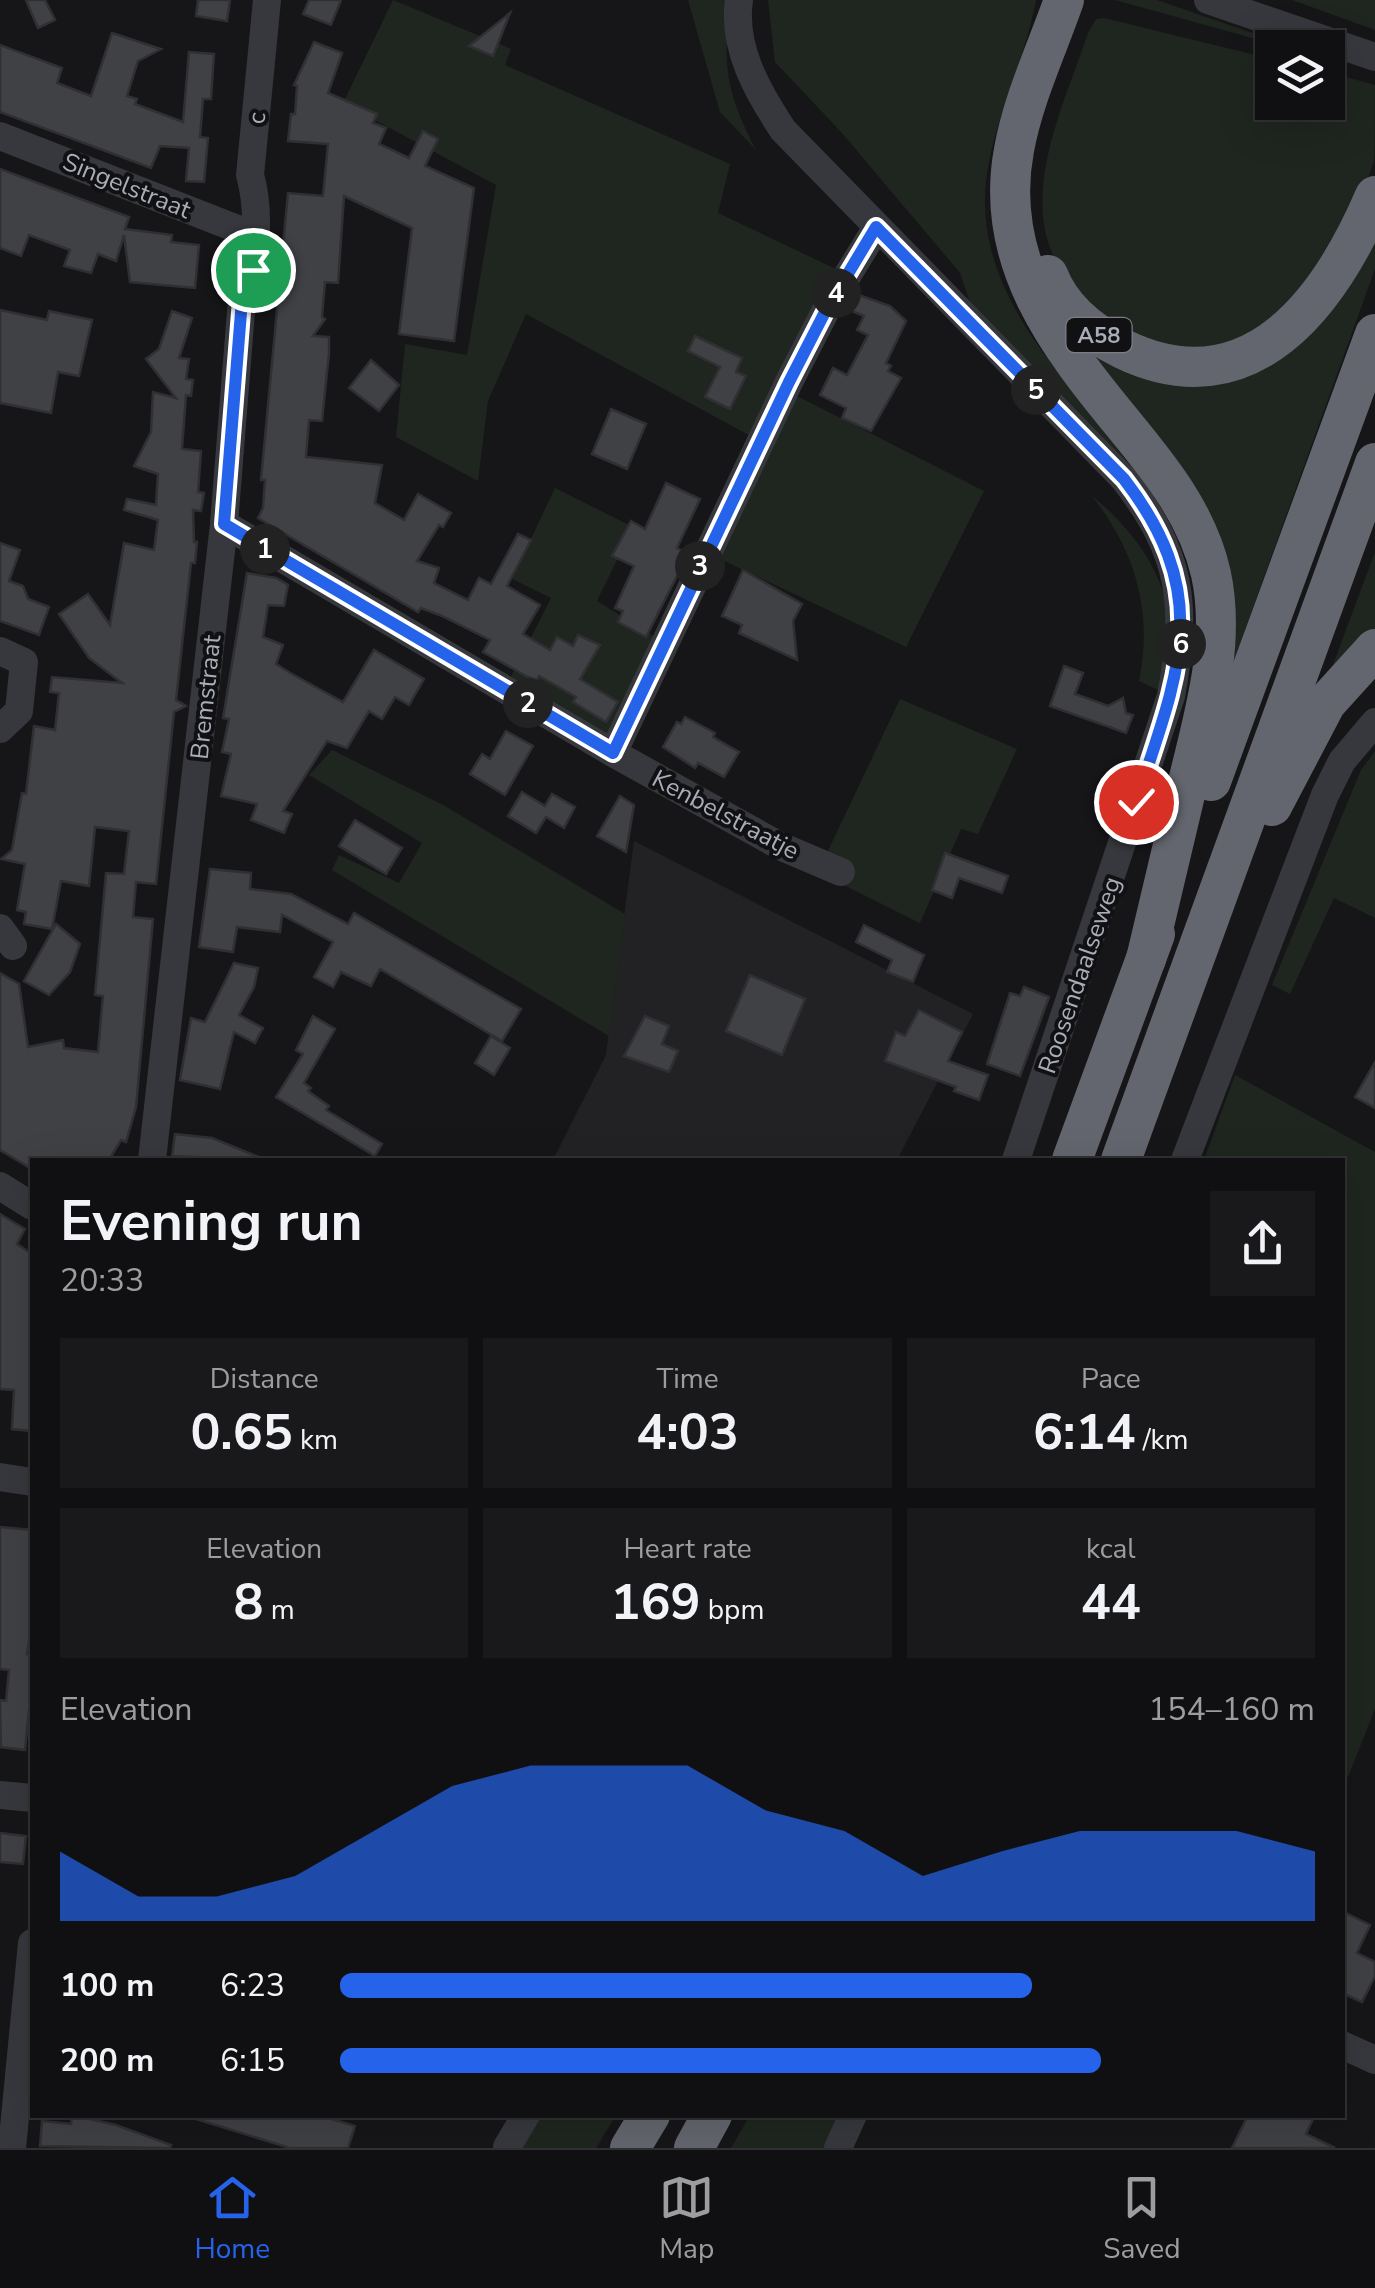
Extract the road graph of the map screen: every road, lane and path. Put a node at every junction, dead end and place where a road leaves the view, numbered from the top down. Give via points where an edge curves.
1 (266, 0) edge
2 (739, 0) edge
3 (1064, 0) edge
4 (1088, 0) edge
5 (1208, 0) edge
6 (1375, 57) edge
7 (0, 136) edge
8 (1375, 196) edge
9 (876, 227) junction
10 (254, 235) junction
11 (1375, 334) edge
12 (1375, 463) edge
13 (224, 524) junction
14 (1375, 649) edge
15 (0, 651) edge
16 (1375, 722) edge
17 (0, 729) edge
18 (613, 753) junction
19 (841, 872) dead end
20 (1200, 942) junction
21 (1146, 959) junction
22 (152, 1158) edge
23 (1017, 1158) edge
24 (1073, 1158) edge
25 (1122, 1158) edge
26 (1185, 1158) edge
27 (0, 1186) edge
28 (30, 1205) edge
29 (0, 1478) edge
30 (30, 1482) edge
31 (0, 1795) edge
32 (30, 1798) edge
33 (30, 1964) edge
34 (1345, 2046) edge
35 (1375, 2060) edge
36 (524, 2118) edge
37 (648, 2118) edge
38 (710, 2118) edge
39 (852, 2118) edge
40 (507, 2147) edge
41 (12, 2148) edge
42 (630, 2148) edge
43 (694, 2148) edge
44 (838, 2148) edge

1 - 10 street, c via 250,175
2 - 9 street, Roosendaalseweg via 742,47 756,89 783,130
3 - 21 highway, A58 via 1014,148 1008,198 1013,244 1045,319 1169,480 1204,545 1217,610 1203,718
4 - 8 highway, A58 via 1053,100 1032,197 1034,233 1049,280 1070,312 1106,341 1145,359 1188,367 1237,360 1282,336 1325,292
5 - 6 street
7 - 10 street, Singelstraat
9 - 18 street via 789,382
9 - 23 street, Roosendaalseweg via 1124,479 1153,517 1180,599 1182,640 1171,696
10 - 13 street, Bremstraat via 253,270 242,300
11 - 21 highway, A58
12 - 20 highway
13 - 18 street, Kenbelstraatje
13 - 22 street, Bremstraat
14 - 20 highway via 1326,703
15 - 17 street via 24,662 20,711
16 - 26 street via 1342,761 1325,795
18 - 19 street, Kenbelstraatje via 780,846
20 - 25 highway
21 - 24 highway, A58
27 - 28 street
29 - 30 street
31 - 32 street
33 - 41 street
34 - 35 street
36 - 40 street
37 - 42 highway
38 - 43 highway
39 - 44 street

